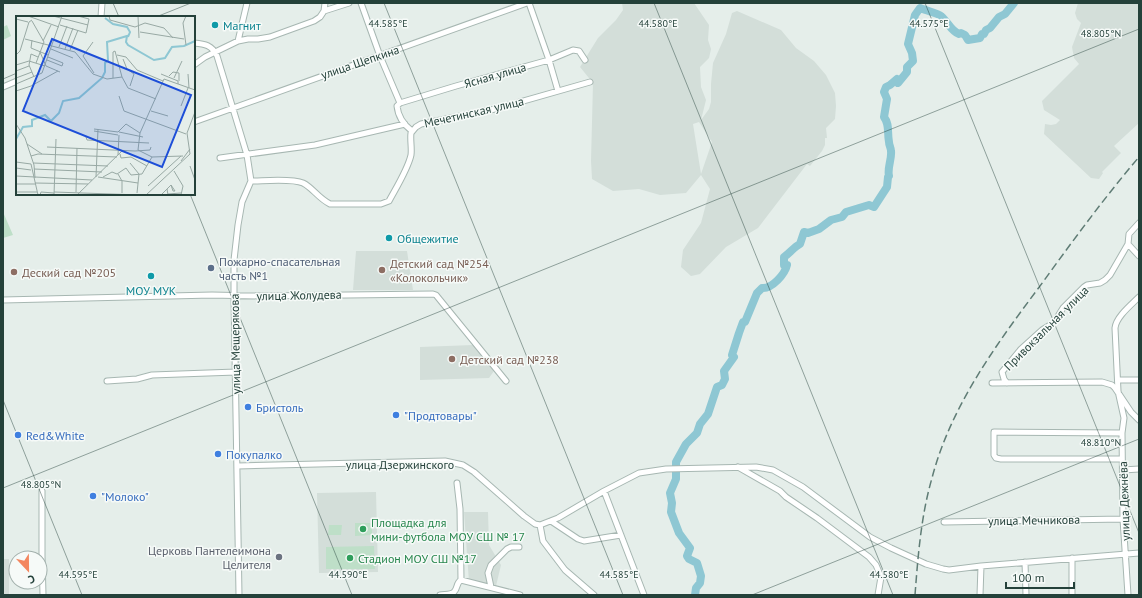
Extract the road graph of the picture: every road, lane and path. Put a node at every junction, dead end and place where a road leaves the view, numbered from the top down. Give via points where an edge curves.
1 (102, 3) edge
2 (247, 3) edge
3 (325, 3) edge
4 (349, 3) edge
5 (361, 3) edge
6 (528, 3) edge
7 (324, 11) junction
8 (101, 16) edge
9 (238, 41) junction
10 (195, 43) edge
11 (215, 52) junction
12 (380, 56) junction
13 (549, 60) junction
14 (585, 60) dead end
15 (195, 64) edge
16 (16, 80) edge
17 (590, 82) dead end
18 (3, 87) edge
19 (558, 91) junction
20 (400, 103) junction
21 (233, 107) junction
22 (195, 122) edge
23 (405, 124) junction
24 (412, 131) junction
25 (247, 155) junction
26 (220, 158) dead end
27 (251, 181) junction
28 (1139, 223) edge
29 (1128, 244) junction
30 (1139, 256) edge
31 (234, 296) junction
32 (1139, 297) edge
33 (3, 300) edge
34 (236, 372) junction
35 (1118, 380) junction
36 (1139, 380) edge
37 (107, 381) dead end
38 (506, 381) dead end
39 (1007, 382) junction
40 (992, 383) dead end
41 (1118, 391) junction
42 (1139, 420) edge
43 (1122, 433) junction
44 (1122, 459) junction
45 (238, 466) junction
46 (737, 467) junction
47 (1139, 469) edge
48 (1123, 470) junction
49 (458, 483) dead end
50 (42, 491) dead end
51 (604, 491) junction
52 (1123, 519) junction
53 (551, 521) junction
54 (944, 522) dead end
55 (540, 525) junction
56 (621, 535) junction
57 (519, 547) dead end
58 (1139, 553) edge
59 (1126, 554) junction
60 (1072, 558) junction
61 (1026, 562) junction
62 (981, 566) junction
63 (461, 580) junction
64 (492, 587) junction
65 (43, 595) edge
66 (240, 595) edge
67 (440, 595) edge
68 (520, 595) edge
69 (594, 595) edge
70 (644, 595) edge
71 (878, 595) edge
72 (980, 595) edge
73 (1026, 595) edge
74 (1072, 595) edge
75 (1128, 595) edge

1 - 8 street
2 - 9 street
3 - 7 street
4 - 7 street
5 - 12 street
6 - 12 street, улица Щепкина
6 - 13 street
7 - 9 street via 314,21 270,37
9 - 11 street
10 - 11 street via 209,46
11 - 15 street
11 - 21 street
12 - 20 street
12 - 21 street, улица Щепкина
13 - 14 street, Ясная улица via 573,50 579,51
13 - 19 street
13 - 20 street, Ясная улица
16 - 18 street
17 - 19 street, Мечетинская улица
19 - 24 street, Мечетинская улица via 495,109 421,124
20 - 23 street via 397,106 398,112
21 - 22 street, улица Щепкина
21 - 25 street
23 - 24 street
23 - 25 street via 315,145
24 - 27 street, Мечетинская улица via 412,150 408,165 389,201 381,204 330,204 302,183
25 - 26 street
25 - 27 street
27 - 31 street, улица Мещерякова via 242,202 238,225 234,260
28 - 29 street, Привокзальная улица via 1129,234
29 - 30 street
29 - 39 street, Привокзальная улица via 1105,280 1084,287 1063,308 1055,321 1021,350 1002,372
31 - 33 street, улица Жолудева
31 - 34 street, улица Мещерякова
31 - 38 street, улица Жолудева via 435,294
32 - 35 street, улица Дежнёва via 1116,324
34 - 37 street via 152,375
34 - 45 street, улица Мещерякова
35 - 36 street
35 - 41 street, улица Дежнёва
39 - 40 street
39 - 41 street via 1102,382 1112,385
41 - 42 street
41 - 43 street, улица Дежнёва via 1124,418
43 - 44 street, улица Дежнёва
43 - 44 street via 994,432 996,458
44 - 48 street, улица Дежнёва
45 - 55 street, улица Дзержинского via 444,461 463,464 524,516
45 - 66 street, улица Мещерякова
46 - 51 street via 639,472
46 - 62 street via 773,470 803,487 870,536 926,564 949,570
46 - 71 street via 780,491 869,557 881,577
47 - 48 street
48 - 52 street, улица Дежнёва
49 - 63 street
50 - 65 street
51 - 53 street
51 - 56 street
52 - 54 street, улица Мечникова
52 - 59 street, улица Дежнёва
53 - 55 street
53 - 56 street via 584,541
55 - 69 street via 543,541 565,570
56 - 70 street
57 - 64 street via 507,549 491,565 488,573
58 - 59 street
59 - 60 street
59 - 75 street, улица Дежнёва
60 - 61 street
60 - 74 street
61 - 62 street
61 - 73 street
62 - 72 street
63 - 64 street
63 - 67 street via 452,593
64 - 68 street

